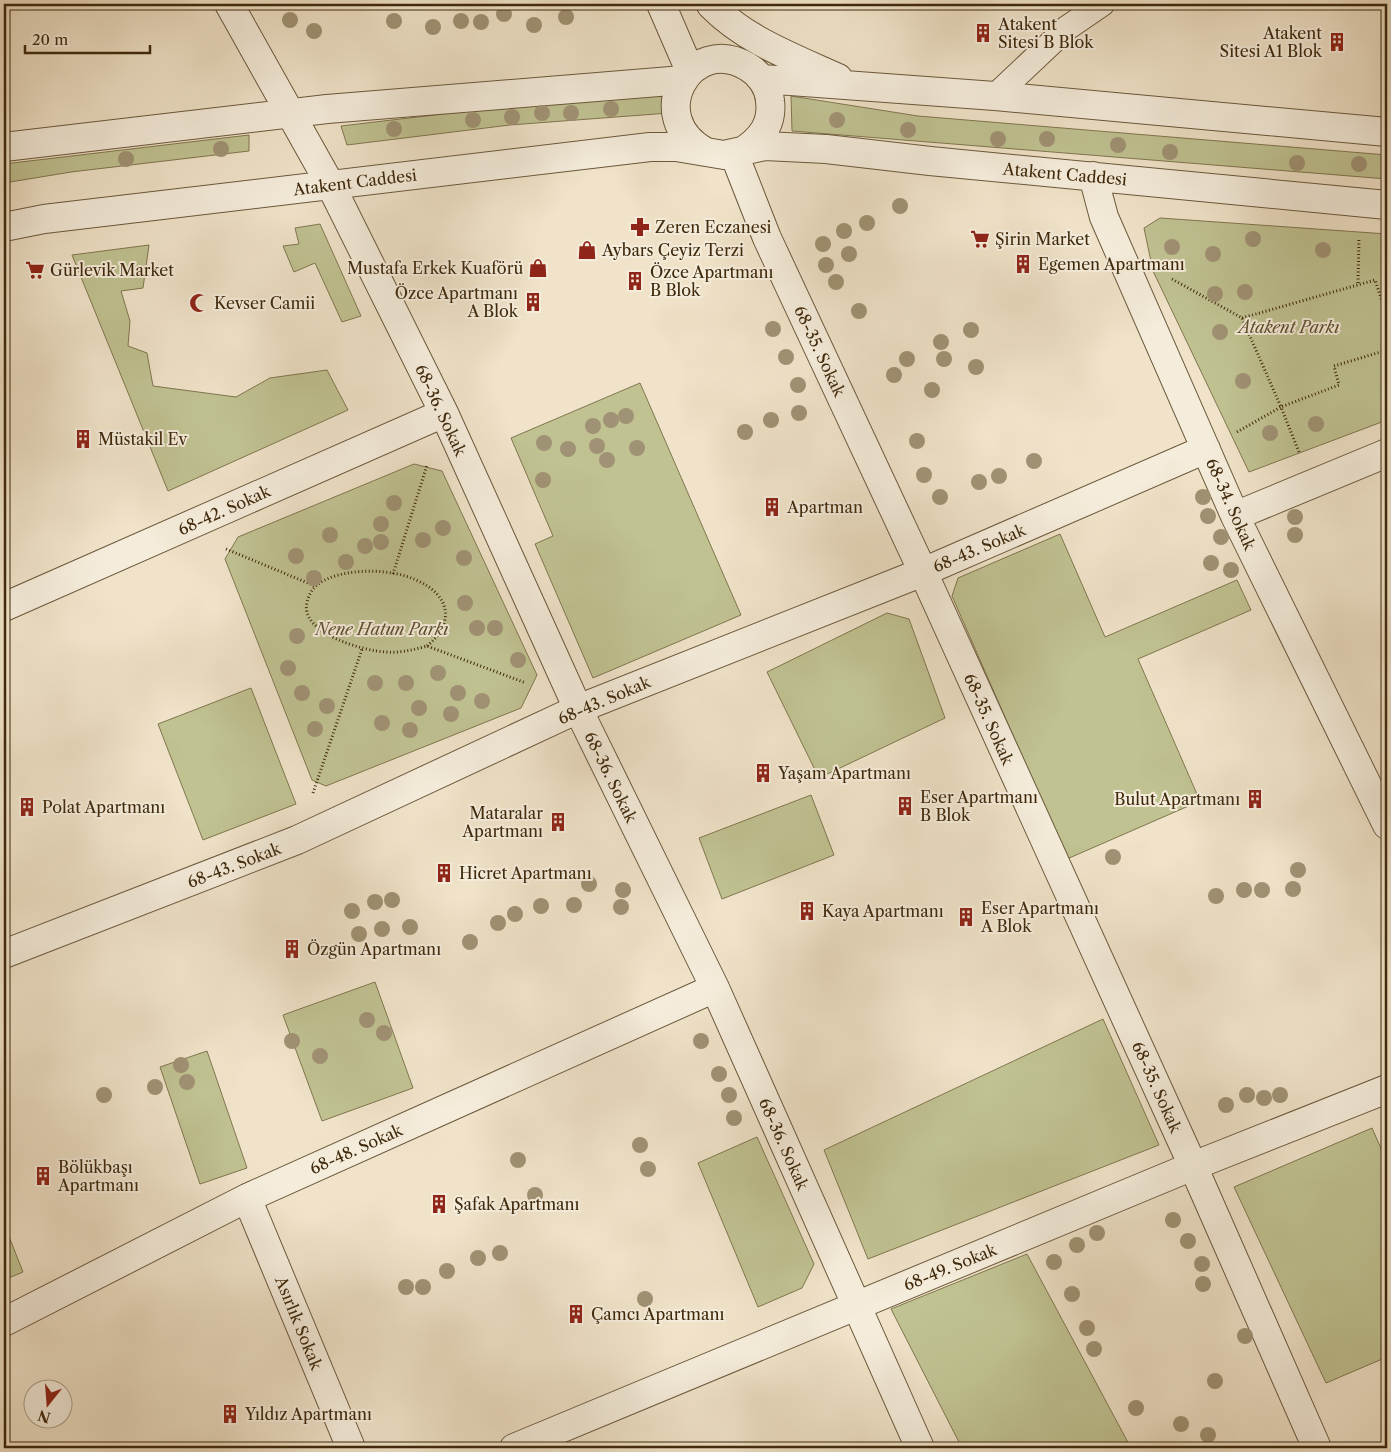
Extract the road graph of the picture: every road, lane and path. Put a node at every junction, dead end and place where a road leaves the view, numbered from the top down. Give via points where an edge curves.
1 (229, 4) edge
2 (661, 4) edge
3 (711, 4) edge
4 (1102, 4) edge
5 (758, 74) junction
6 (687, 76) junction
7 (856, 86) junction
8 (995, 96) junction
9 (290, 113) junction
10 (1387, 132) edge
11 (4, 147) edge
12 (706, 152) junction
13 (738, 153) junction
14 (1092, 176) junction
15 (331, 186) junction
16 (1360, 202) junction
17 (1387, 205) edge
18 (4, 227) edge
19 (1168, 277) dead end
20 (1358, 284) junction
21 (1387, 299) edge
22 (1382, 301) junction
23 (1242, 318) junction
24 (1387, 318) edge
25 (1387, 352) edge
26 (1281, 407) junction
27 (444, 413) junction
28 (1206, 449) junction
29 (1387, 452) edge
30 (1312, 482) junction
31 (1235, 516) junction
32 (180, 530) junction
33 (923, 572) junction
34 (393, 574) junction
35 (315, 586) junction
36 (4, 606) edge
37 (427, 646) junction
38 (362, 649) junction
39 (578, 709) junction
40 (1387, 825) edge
41 (297, 840) junction
42 (4, 954) edge
43 (715, 988) junction
44 (1387, 1089) edge
45 (1193, 1166) junction
46 (247, 1198) junction
47 (855, 1305) junction
48 (4, 1322) edge
49 (1309, 1446) edge
50 (351, 1448) edge
51 (514, 1448) edge
52 (920, 1448) edge

1 - 9 street, 68-36. Sokak
2 - 6 street
3 - 5 street
3 - 7 street via 742,32
4 - 8 lane via 1067,28
5 - 6 street via 733,60 722,59 710,61
5 - 7 street
5 - 13 street via 770,98 769,119 760,138
6 - 9 street
6 - 12 street via 677,93 677,122 694,146
7 - 8 street
8 - 10 street
9 - 11 street
9 - 15 street, 68-36. Sokak
12 - 13 street, Atakent Caddesi
12 - 15 street, Atakent Caddesi via 676,147 626,149
13 - 14 street, Atakent Caddesi via 765,146 798,147
13 - 33 street, 68-35. Sokak via 767,238
14 - 16 street, Atakent Caddesi
14 - 28 street, 68-34. Sokak via 1104,217
15 - 18 street, Atakent Caddesi via 44,219
15 - 27 street, 68-36. Sokak
16 - 17 street, Atakent Caddesi
16 - 20 path
19 - 23 path
20 - 22 path via 1375,280
20 - 23 path
21 - 22 path
22 - 24 path
23 - 26 path
25 - 26 path via 1334,366 1339,385
26 - 28 path
26 - 30 path
27 - 32 street, 68-42. Sokak
27 - 34 path
27 - 39 street, 68-36. Sokak
28 - 31 street, 68-34. Sokak
28 - 33 street, 68-43. Sokak
29 - 30 street
30 - 31 street
31 - 40 street, 68-34. Sokak
32 - 35 path
32 - 36 street, 68-42. Sokak
33 - 39 street, 68-43. Sokak
33 - 45 street, 68-35. Sokak
34 - 35 path via 353,572
34 - 37 path via 416,579 443,600 445,625
35 - 38 path via 308,594 305,611 308,618 322,632
37 - 38 path via 385,652
37 - 39 path via 515,678
38 - 41 path
39 - 41 street, 68-43. Sokak
39 - 43 street, 68-36. Sokak
41 - 42 street, 68-43. Sokak
43 - 46 street, 68-48. Sokak
43 - 47 street, 68-36. Sokak
44 - 45 street, 68-49. Sokak
45 - 47 street, 68-49. Sokak
45 - 49 street, 68-35. Sokak
46 - 48 street, 68-48. Sokak
46 - 50 street, Asırlık Sokak
47 - 51 street, 68-49. Sokak
47 - 52 street, 68-36. Sokak

